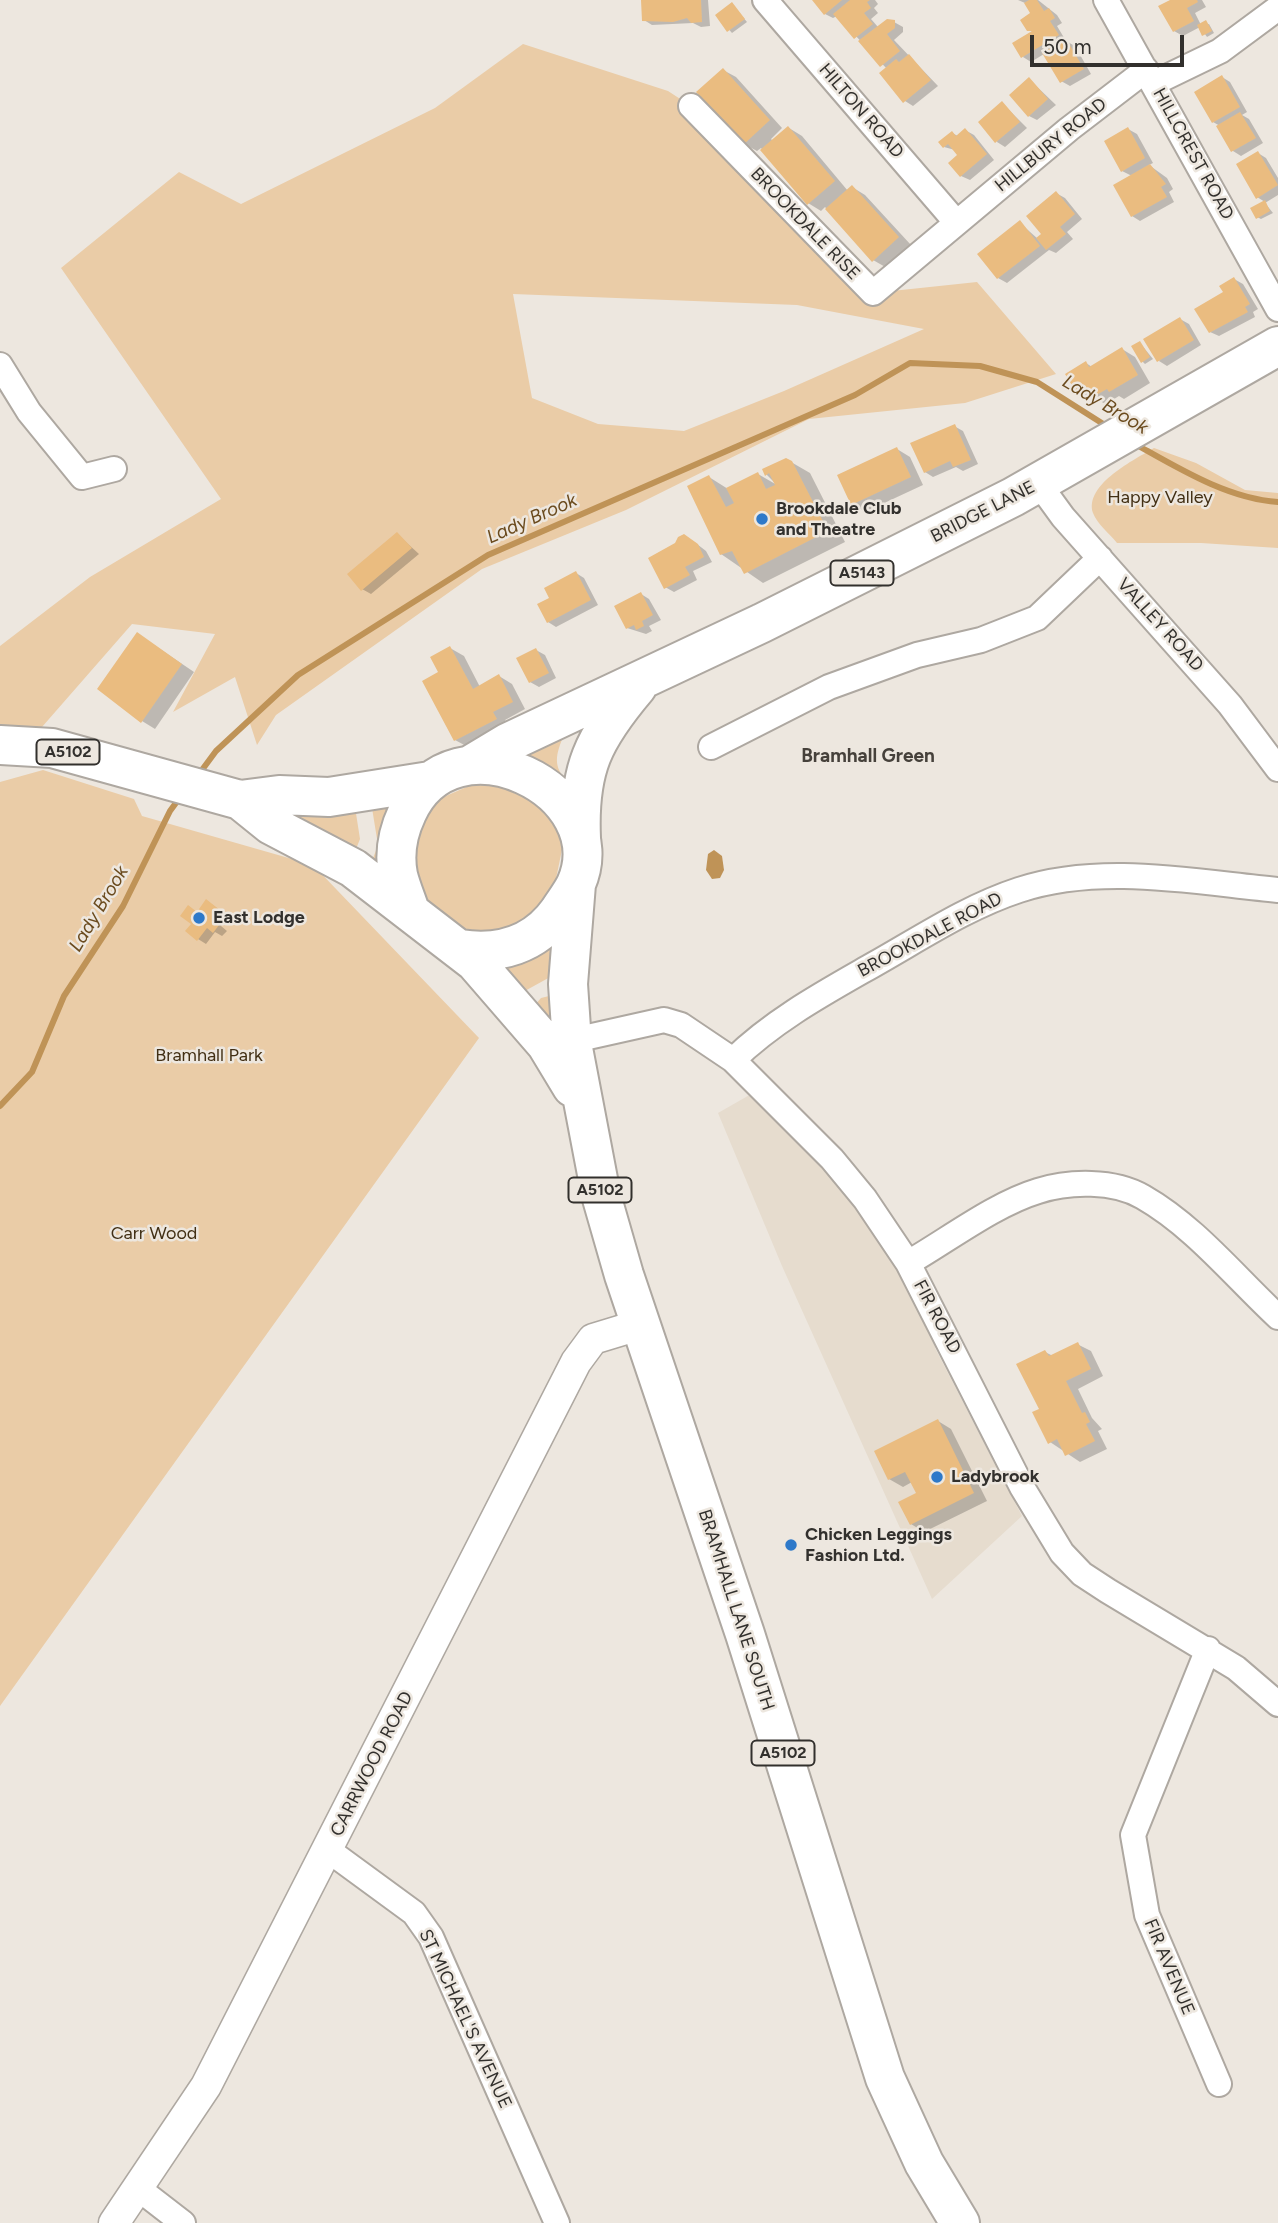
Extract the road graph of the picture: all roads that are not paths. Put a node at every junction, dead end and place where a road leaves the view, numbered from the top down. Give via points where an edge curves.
1 (765, 0) edge
2 (1106, 0) edge
3 (1278, 8) edge
4 (1150, 76) junction
5 (691, 106) dead end
6 (956, 222) junction
7 (1278, 309) edge
8 (1278, 346) edge
9 (0, 365) edge
10 (114, 469) dead end
11 (1039, 484) junction
12 (1100, 558) junction
13 (643, 680) junction
14 (3, 744) edge
15 (711, 747) dead end
16 (472, 764) junction
17 (1278, 769) edge
18 (430, 781) junction
19 (230, 797) junction
20 (581, 847) junction
21 (576, 884) junction
22 (1278, 890) edge
23 (410, 911) junction
24 (460, 949) junction
25 (559, 1043) junction
26 (733, 1060) junction
27 (908, 1262) junction
28 (1278, 1317) edge
29 (639, 1325) junction
30 (1208, 1649) junction
31 (1278, 1704) edge
32 (328, 1850) junction
33 (1219, 2084) dead end
34 (139, 2189) junction
35 (114, 2223) edge
36 (183, 2223) edge
37 (557, 2223) edge
38 (960, 2223) edge

1 - 6 street, HILTON ROAD
2 - 4 street, HILLCREST ROAD
3 - 4 street, HILLBURY ROAD via 1220,51
4 - 6 street, HILLBURY ROAD
4 - 7 street, HILLCREST ROAD
5 - 6 street, BROOKDALE RISE via 873,293
8 - 11 main road, BRIDGE LANE / A5143
9 - 10 street via 29,412 82,477
11 - 12 street, VALLEY ROAD
11 - 13 main road, BRIDGE LANE / A5143
12 - 15 street via 1037,618 829,687
12 - 17 street, VALLEY ROAD via 1225,700
13 - 16 main road, BRIDGE LANE / A5143
13 - 20 main road, BRIDGE LANE / A5143 via 597,739 579,801
14 - 19 main road, A5102 via 52,748
16 - 18 main road, A5143
16 - 20 main road, A5143 via 511,768 538,779 562,802
18 - 19 main road, A5102 via 329,797
18 - 23 main road via 411,804 396,845 398,874
19 - 23 main road, A5102 via 271,825 353,868
20 - 21 main road, A5143
21 - 24 main road, A5143 via 547,925 523,943 483,953
21 - 25 main road, BRAMHALL LANE SOUTH / A5102
22 - 26 street, BROOKDALE ROAD via 1129,876 1079,878 1022,889 981,904 831,989 756,1037
23 - 24 main road
24 - 25 main road, BRAMHALL LANE SOUTH / A5102
25 - 26 street, FIR ROAD via 664,1020 681,1025
25 - 29 main road, BRAMHALL LANE SOUTH / A5102 via 583,1105 601,1195
26 - 27 street, FIR ROAD via 832,1159
27 - 28 street via 1037,1191 1068,1184 1111,1187 1142,1196 1169,1216
27 - 30 street, FIR ROAD via 1022,1487 1062,1553 1082,1574
29 - 32 street, CARRWOOD ROAD via 593,1339 576,1362
29 - 38 main road, BRAMHALL LANE SOUTH / A5102 via 744,1634 885,2078 924,2163
30 - 31 street, FIR ROAD
30 - 33 street, FIR AVENUE via 1133,1835 1147,1915
32 - 34 street, CARRWOOD ROAD via 206,2086
32 - 37 street, ST MICHAEL'S AVENUE via 414,1913 431,1937
34 - 35 street, CARRWOOD ROAD
34 - 36 street

